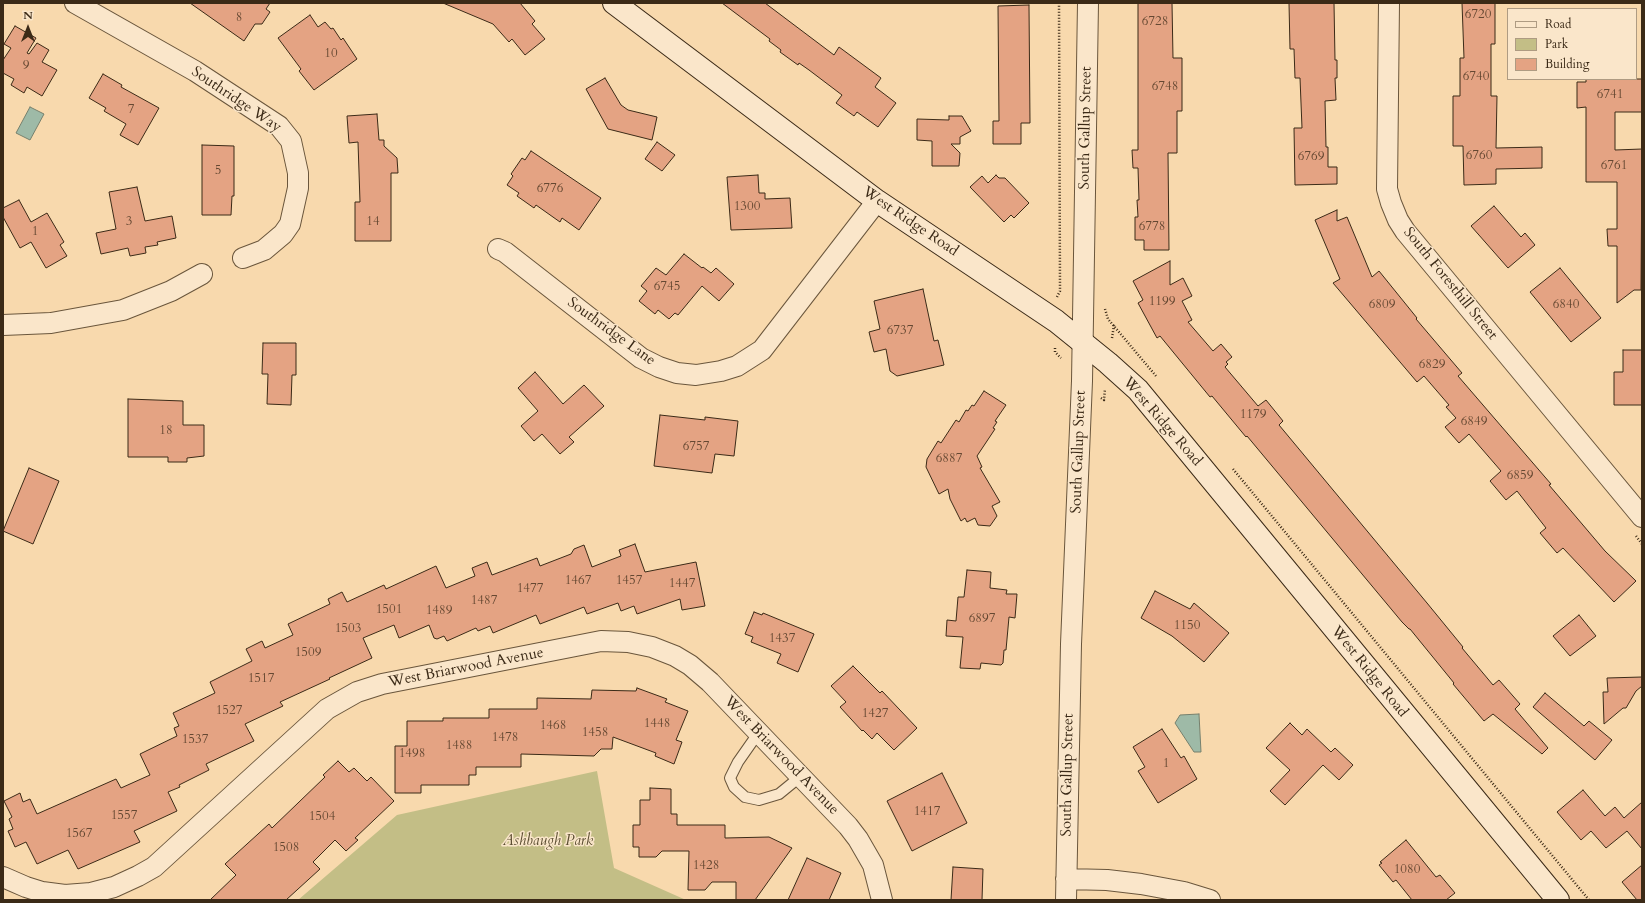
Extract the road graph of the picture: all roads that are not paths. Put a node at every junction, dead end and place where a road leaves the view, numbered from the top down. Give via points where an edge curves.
1 (75, 3) edge
2 (614, 3) edge
3 (1088, 3) edge
4 (1389, 3) edge
5 (877, 201) junction
6 (498, 249) dead end
7 (243, 258) dead end
8 (202, 274) dead end
9 (3, 325) edge
10 (1082, 341) junction
11 (1642, 517) edge
12 (759, 732) junction
13 (801, 776) junction
14 (3, 877) edge
15 (1066, 879) junction
16 (882, 900) edge
17 (1066, 900) edge
18 (1210, 900) edge
19 (1558, 900) edge

1 - 7 street, Southridge Way via 195,71 279,126 291,141 298,173 298,188 290,224 283,234 264,250
2 - 5 street, West Ridge Road
3 - 10 street, South Gallup Street
4 - 11 street, South Foresthill Street via 1387,189 1398,220
5 - 6 street, Southridge Lane via 762,350 737,366 696,375 659,367 641,358
5 - 10 street, West Ridge Road
8 - 9 street via 171,291 123,310 51,323
10 - 15 street, South Gallup Street
10 - 19 street, West Ridge Road via 1138,390
12 - 13 street, West Briarwood Avenue
12 - 13 lane via 730,778 734,787 745,797 760,800 779,794
12 - 14 street, West Briarwood Avenue via 710,682 675,656 652,647 628,642 600,641 382,684 357,692 327,709 154,867 114,887 90,893 65,895 42,892
13 - 16 street, West Briarwood Avenue via 858,839 873,865
15 - 17 street, South Gallup Street
15 - 18 street via 1141,884

